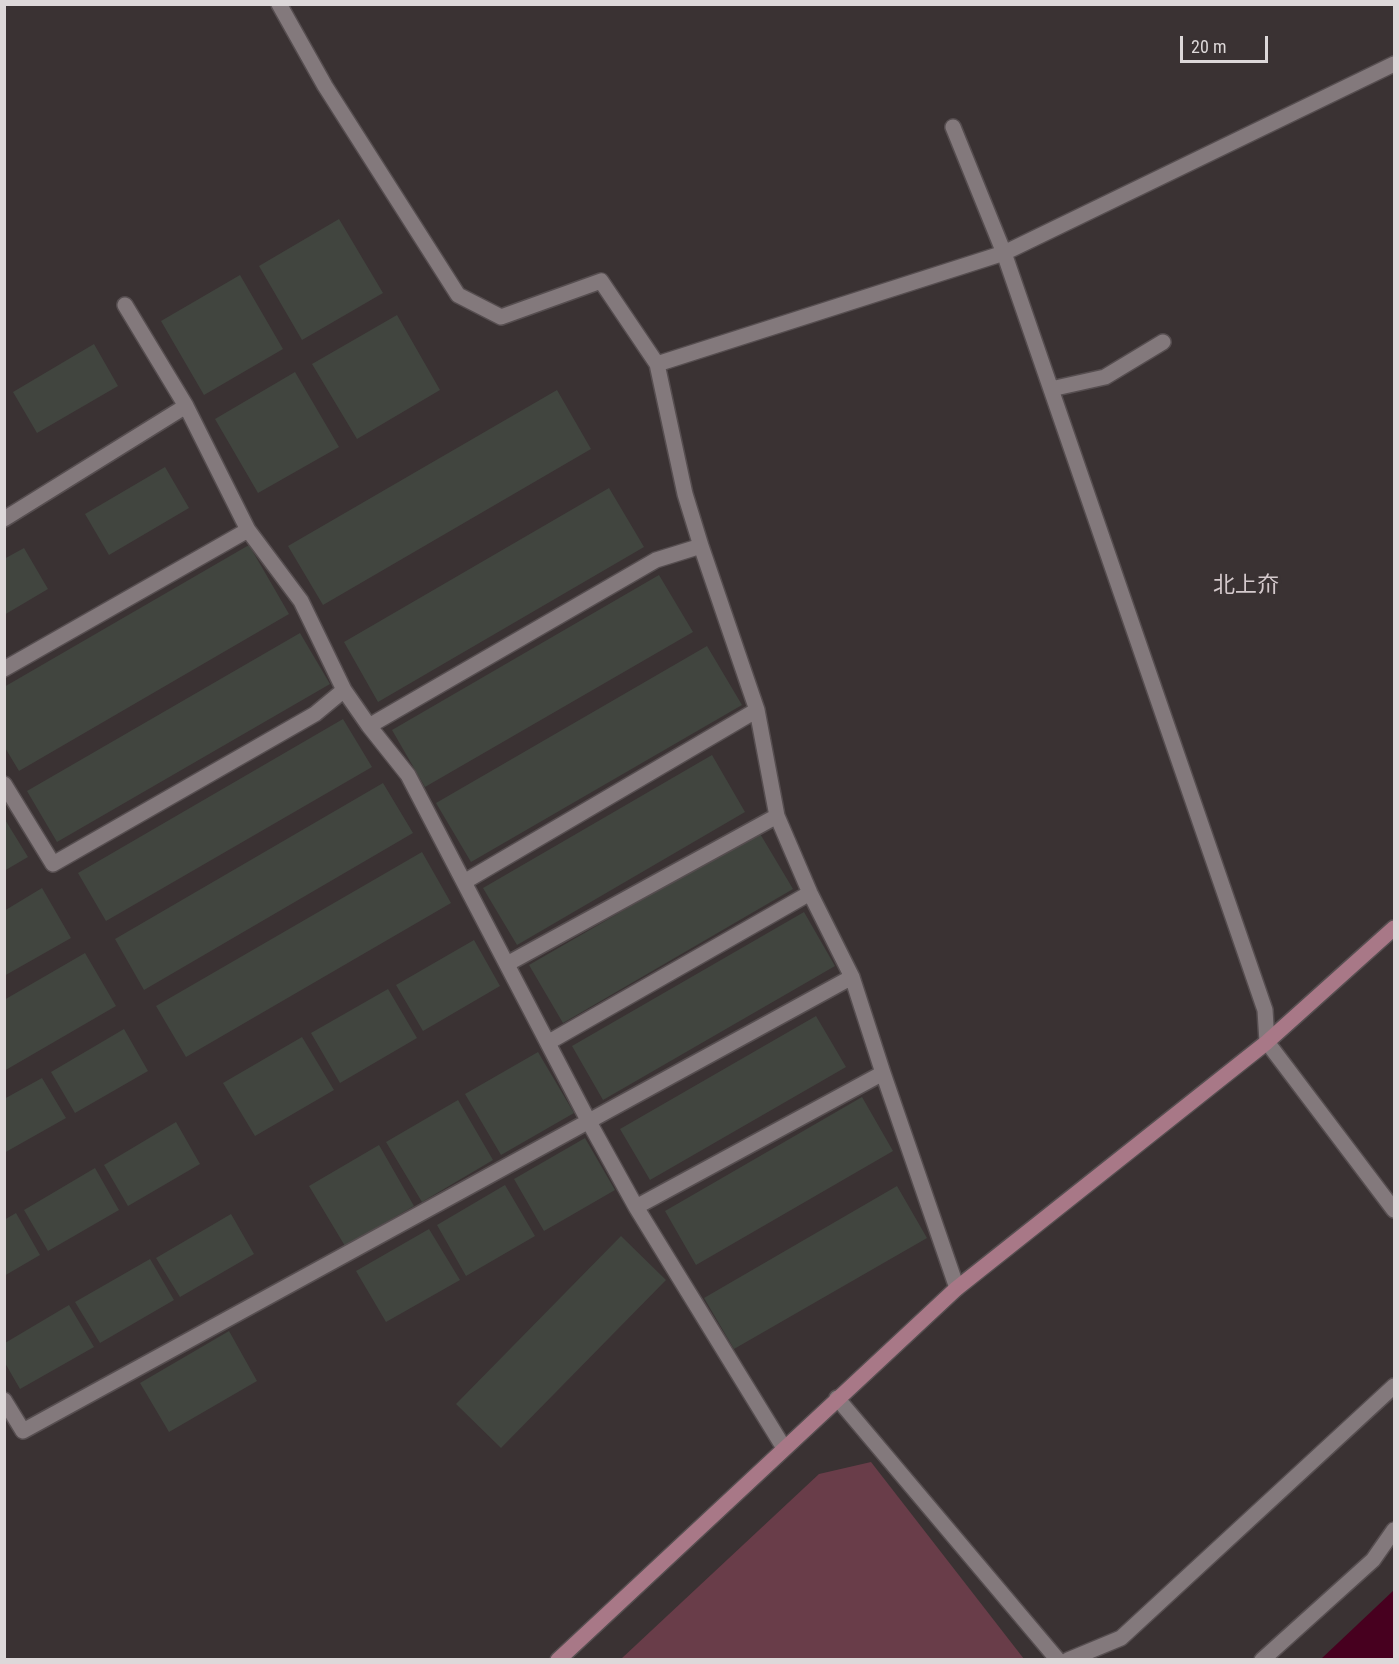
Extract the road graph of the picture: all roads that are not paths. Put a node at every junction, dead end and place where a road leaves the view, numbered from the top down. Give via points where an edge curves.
1 (279, 4) edge
2 (1395, 64) edge
3 (954, 126) dead end
4 (1004, 253) junction
5 (125, 304) dead end
6 (1163, 342) dead end
7 (657, 364) junction
8 (1051, 389) junction
9 (186, 406) junction
10 (4, 519) edge
11 (248, 530) junction
12 (701, 546) junction
13 (4, 669) edge
14 (344, 690) junction
15 (757, 710) junction
16 (369, 726) junction
17 (4, 784) edge
18 (777, 816) junction
19 (464, 882) junction
20 (810, 893) junction
21 (1395, 928) edge
22 (507, 964) junction
23 (852, 977) junction
24 (549, 1042) junction
25 (1267, 1042) junction
26 (883, 1073) junction
27 (589, 1122) junction
28 (636, 1207) junction
29 (1395, 1210) edge
30 (957, 1288) junction
31 (1395, 1386) edge
32 (837, 1398) junction
33 (4, 1400) edge
34 (784, 1448) junction
35 (1395, 1530) edge
36 (558, 1659) edge
37 (1058, 1659) edge
38 (1068, 1659) edge
39 (1262, 1659) edge

1 - 7 street via 325,86 458,296 501,317 602,281
2 - 4 street
3 - 4 street
4 - 7 street
4 - 8 street
5 - 9 street
6 - 8 street via 1105,377
7 - 12 street via 685,494
8 - 25 street via 1265,1010
9 - 10 street
9 - 11 street
11 - 13 street
11 - 14 street via 301,602
12 - 15 street
12 - 16 street via 656,561
14 - 16 street
14 - 17 street via 315,714 53,864
15 - 18 street
15 - 19 street
16 - 19 street via 408,775
18 - 20 street
18 - 22 street
19 - 22 street
20 - 23 street
20 - 24 street
21 - 25 street
22 - 24 street
23 - 26 street
23 - 27 street
24 - 27 street
25 - 29 street
25 - 30 street
26 - 28 street
26 - 30 street
27 - 28 street
27 - 33 street via 23,1431
28 - 34 street
30 - 32 street
31 - 38 street via 1121,1638
32 - 34 street
32 - 37 street
34 - 36 street
35 - 39 street via 1373,1560

